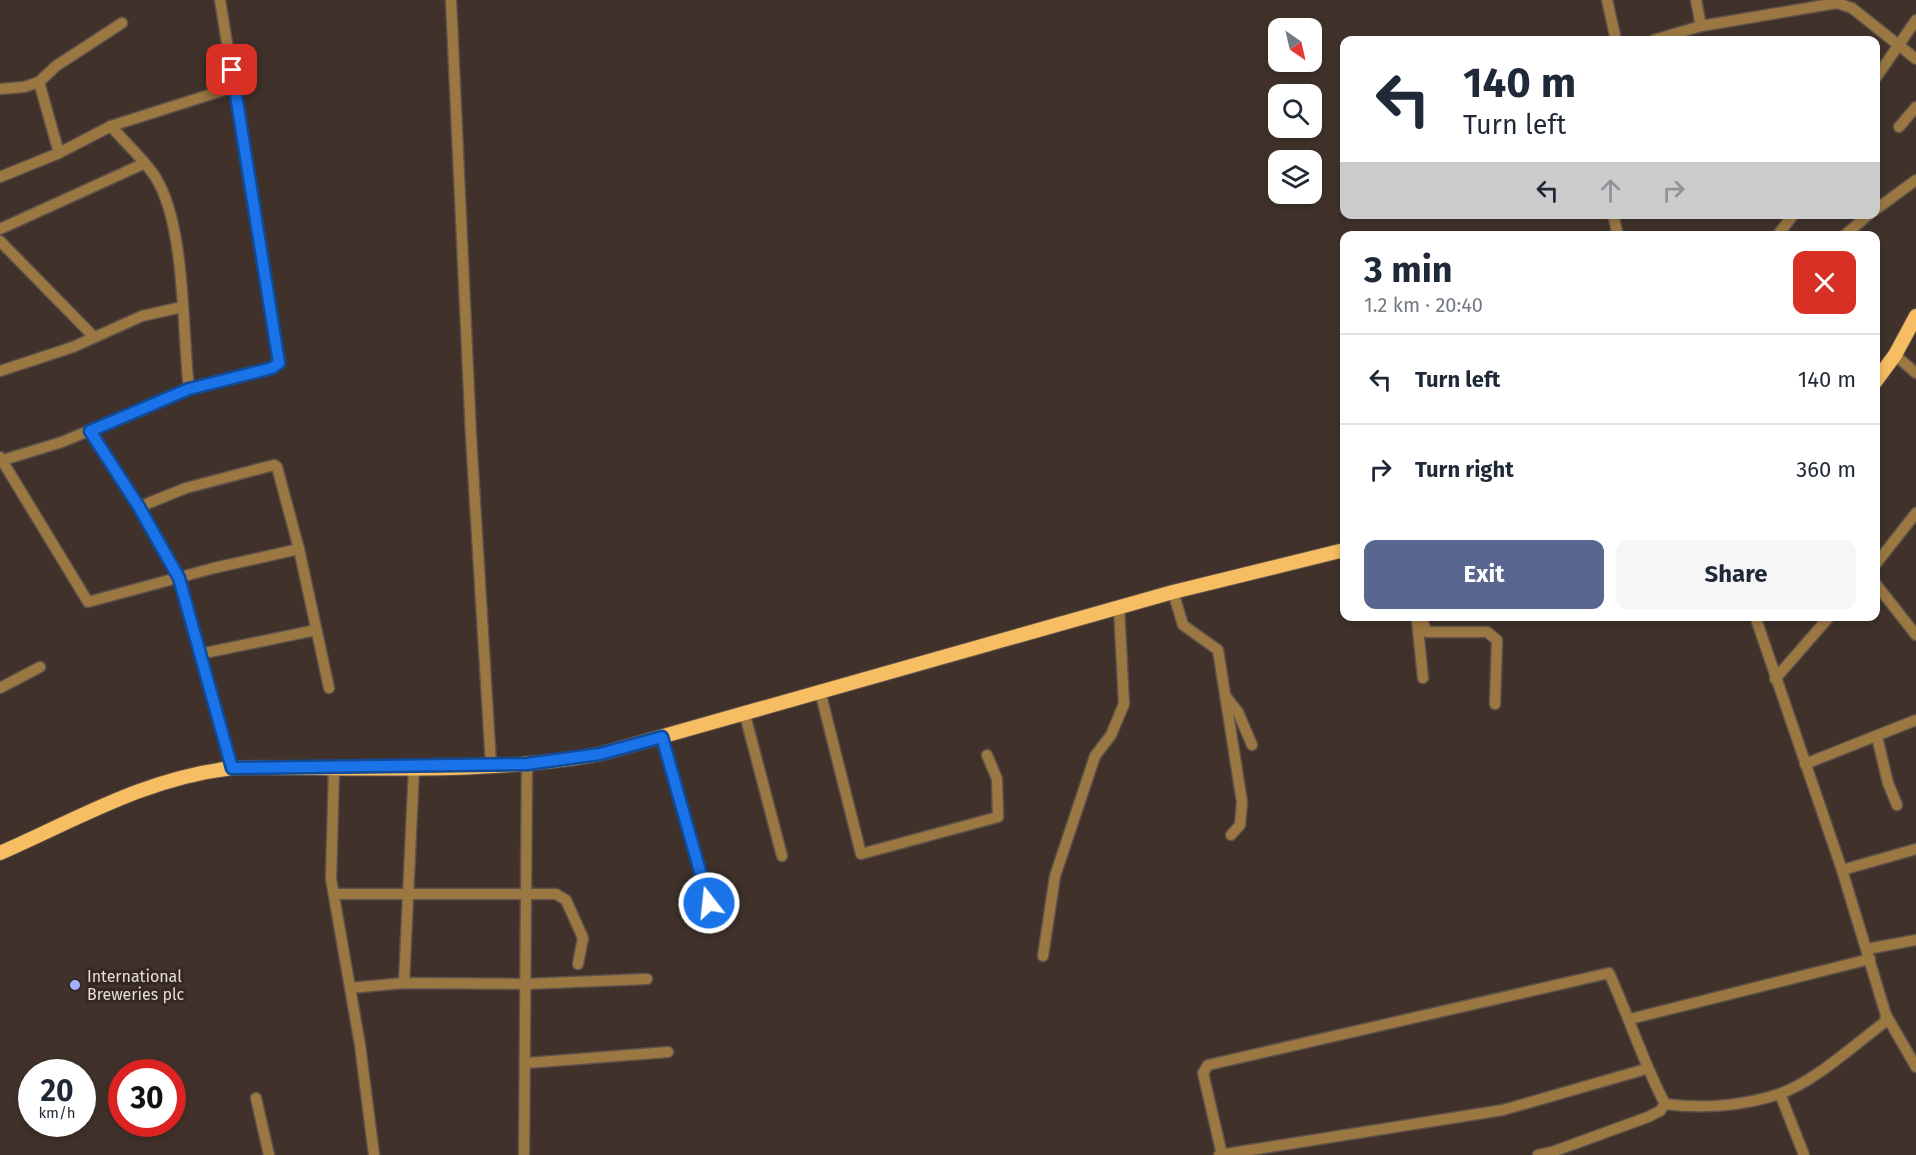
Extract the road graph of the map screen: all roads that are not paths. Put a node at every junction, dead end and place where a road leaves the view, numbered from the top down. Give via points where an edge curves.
1 (220, 0) edge
2 (451, 0) edge
3 (1607, 0) edge
4 (1696, 0) edge
5 (1916, 20) edge
6 (122, 23) dead end
7 (1701, 26) junction
8 (1615, 36) edge
9 (1675, 36) edge
10 (1900, 46) junction
11 (1916, 59) edge
12 (1880, 72) edge
13 (39, 82) junction
14 (234, 87) junction
15 (0, 89) edge
16 (1916, 107) edge
17 (111, 126) junction
18 (1899, 127) dead end
19 (59, 153) junction
20 (143, 164) junction
21 (0, 177) edge
22 (1916, 180) edge
23 (1880, 206) edge
24 (1790, 219) edge
25 (1863, 219) edge
26 (0, 229) edge
27 (1781, 231) edge
28 (1850, 231) edge
29 (0, 241) edge
30 (182, 307) junction
31 (1916, 316) edge
32 (94, 337) junction
33 (1895, 355) junction
34 (1, 368) edge
35 (1916, 373) edge
36 (1880, 375) edge
37 (189, 389) junction
38 (90, 431) junction
39 (2, 458) edge
40 (139, 507) junction
41 (1916, 513) edge
42 (299, 549) junction
43 (1340, 551) edge
44 (1880, 559) edge
45 (179, 578) junction
46 (1880, 589) edge
47 (1173, 592) junction
48 (1119, 607) junction
49 (1419, 621) edge
50 (1422, 621) edge
51 (1757, 621) edge
52 (1826, 621) edge
53 (316, 630) junction
54 (1916, 634) edge
55 (200, 654) junction
56 (39, 667) dead end
57 (1423, 678) dead end
58 (1775, 679) junction
59 (0, 688) edge
60 (329, 688) dead end
61 (820, 691) junction
62 (1226, 698) junction
63 (1495, 704) dead end
64 (746, 715) junction
65 (1916, 720) edge
66 (662, 737) junction
67 (1877, 737) junction
68 (1252, 745) dead end
69 (987, 755) dead end
70 (527, 764) junction
71 (1805, 764) junction
72 (491, 765) junction
73 (414, 767) junction
74 (232, 768) junction
75 (334, 768) junction
76 (1897, 805) dead end
77 (1231, 835) dead end
78 (1916, 849) edge
79 (0, 853) edge
80 (782, 856) dead end
81 (1842, 870) junction
82 (334, 894) junction
83 (406, 894) junction
84 (526, 896) junction
85 (709, 903) dead end
86 (1916, 940) edge
87 (1869, 954) junction
88 (1043, 956) dead end
89 (578, 964) dead end
90 (647, 980) dead end
91 (404, 983) junction
92 (526, 984) junction
93 (350, 988) junction
94 (1886, 1015) junction
95 (1630, 1019) junction
96 (668, 1052) dead end
97 (527, 1063) junction
98 (1916, 1067) edge
99 (1646, 1069) junction
100 (1780, 1094) junction
101 (256, 1098) dead end
102 (1665, 1104) junction
103 (269, 1155) edge
104 (374, 1155) edge
105 (524, 1155) edge
106 (1221, 1155) edge
107 (1538, 1155) edge
108 (1804, 1155) edge

1 - 14 street
2 - 72 street
3 - 8 street
4 - 7 street
5 - 10 street
6 - 13 street via 56,66
7 - 9 street
7 - 10 street via 1837,3 1852,8
10 - 11 street
10 - 12 street
13 - 15 street
13 - 19 street
14 - 17 street
14 - 37 street via 279,359 272,368
16 - 18 street
17 - 19 street
17 - 20 street
19 - 21 street
20 - 26 street
20 - 30 street via 155,178 167,204
22 - 23 street
24 - 27 street
25 - 28 street
29 - 32 street
30 - 32 street via 142,316
30 - 37 street
31 - 33 main road
32 - 34 street
33 - 35 street
33 - 36 main road
37 - 38 street
38 - 39 street
38 - 40 street
39 - 45 street via 88,602
40 - 42 street via 186,488 274,465 281,474
40 - 45 street
41 - 44 street
42 - 45 street
42 - 53 street
43 - 47 main road
45 - 55 street
46 - 54 street
47 - 48 main road
47 - 62 street via 1183,625 1218,650
48 - 61 main road
48 - 88 street via 1124,704 1111,735 1095,756 1055,876
49 - 57 street
50 - 63 street via 1427,632 1487,632 1497,640
51 - 58 street
52 - 58 street
53 - 55 street
53 - 60 street
55 - 74 street
56 - 59 street
58 - 71 street
61 - 64 main road
61 - 69 street via 861,854 998,817 997,779
62 - 68 street via 1238,712
62 - 77 street via 1242,802 1240,825
64 - 66 main road
64 - 80 street
65 - 67 street
66 - 70 main road via 600,754
66 - 85 street
67 - 71 street
67 - 76 street
70 - 72 main road
70 - 84 street
71 - 81 street
72 - 73 main road
73 - 75 main road
73 - 83 street
74 - 75 main road
74 - 79 main road via 199,772 106,802
75 - 82 street
78 - 81 street
81 - 87 street
82 - 83 street
82 - 93 street
83 - 84 street
83 - 91 street
84 - 89 street via 556,894 566,900 583,938
84 - 92 street
86 - 87 street
87 - 94 street
87 - 95 street
90 - 92 street
91 - 92 street
91 - 93 street
92 - 97 street
93 - 104 street
94 - 98 street
94 - 100 street via 1885,1022 1822,1069
95 - 99 street
95 - 106 street via 1609,973 1216,1061 1203,1073
96 - 97 street
97 - 105 street
99 - 102 street
99 - 106 street via 1503,1110
100 - 102 street via 1689,1108
100 - 108 street
101 - 103 street
102 - 107 street via 1648,1117

